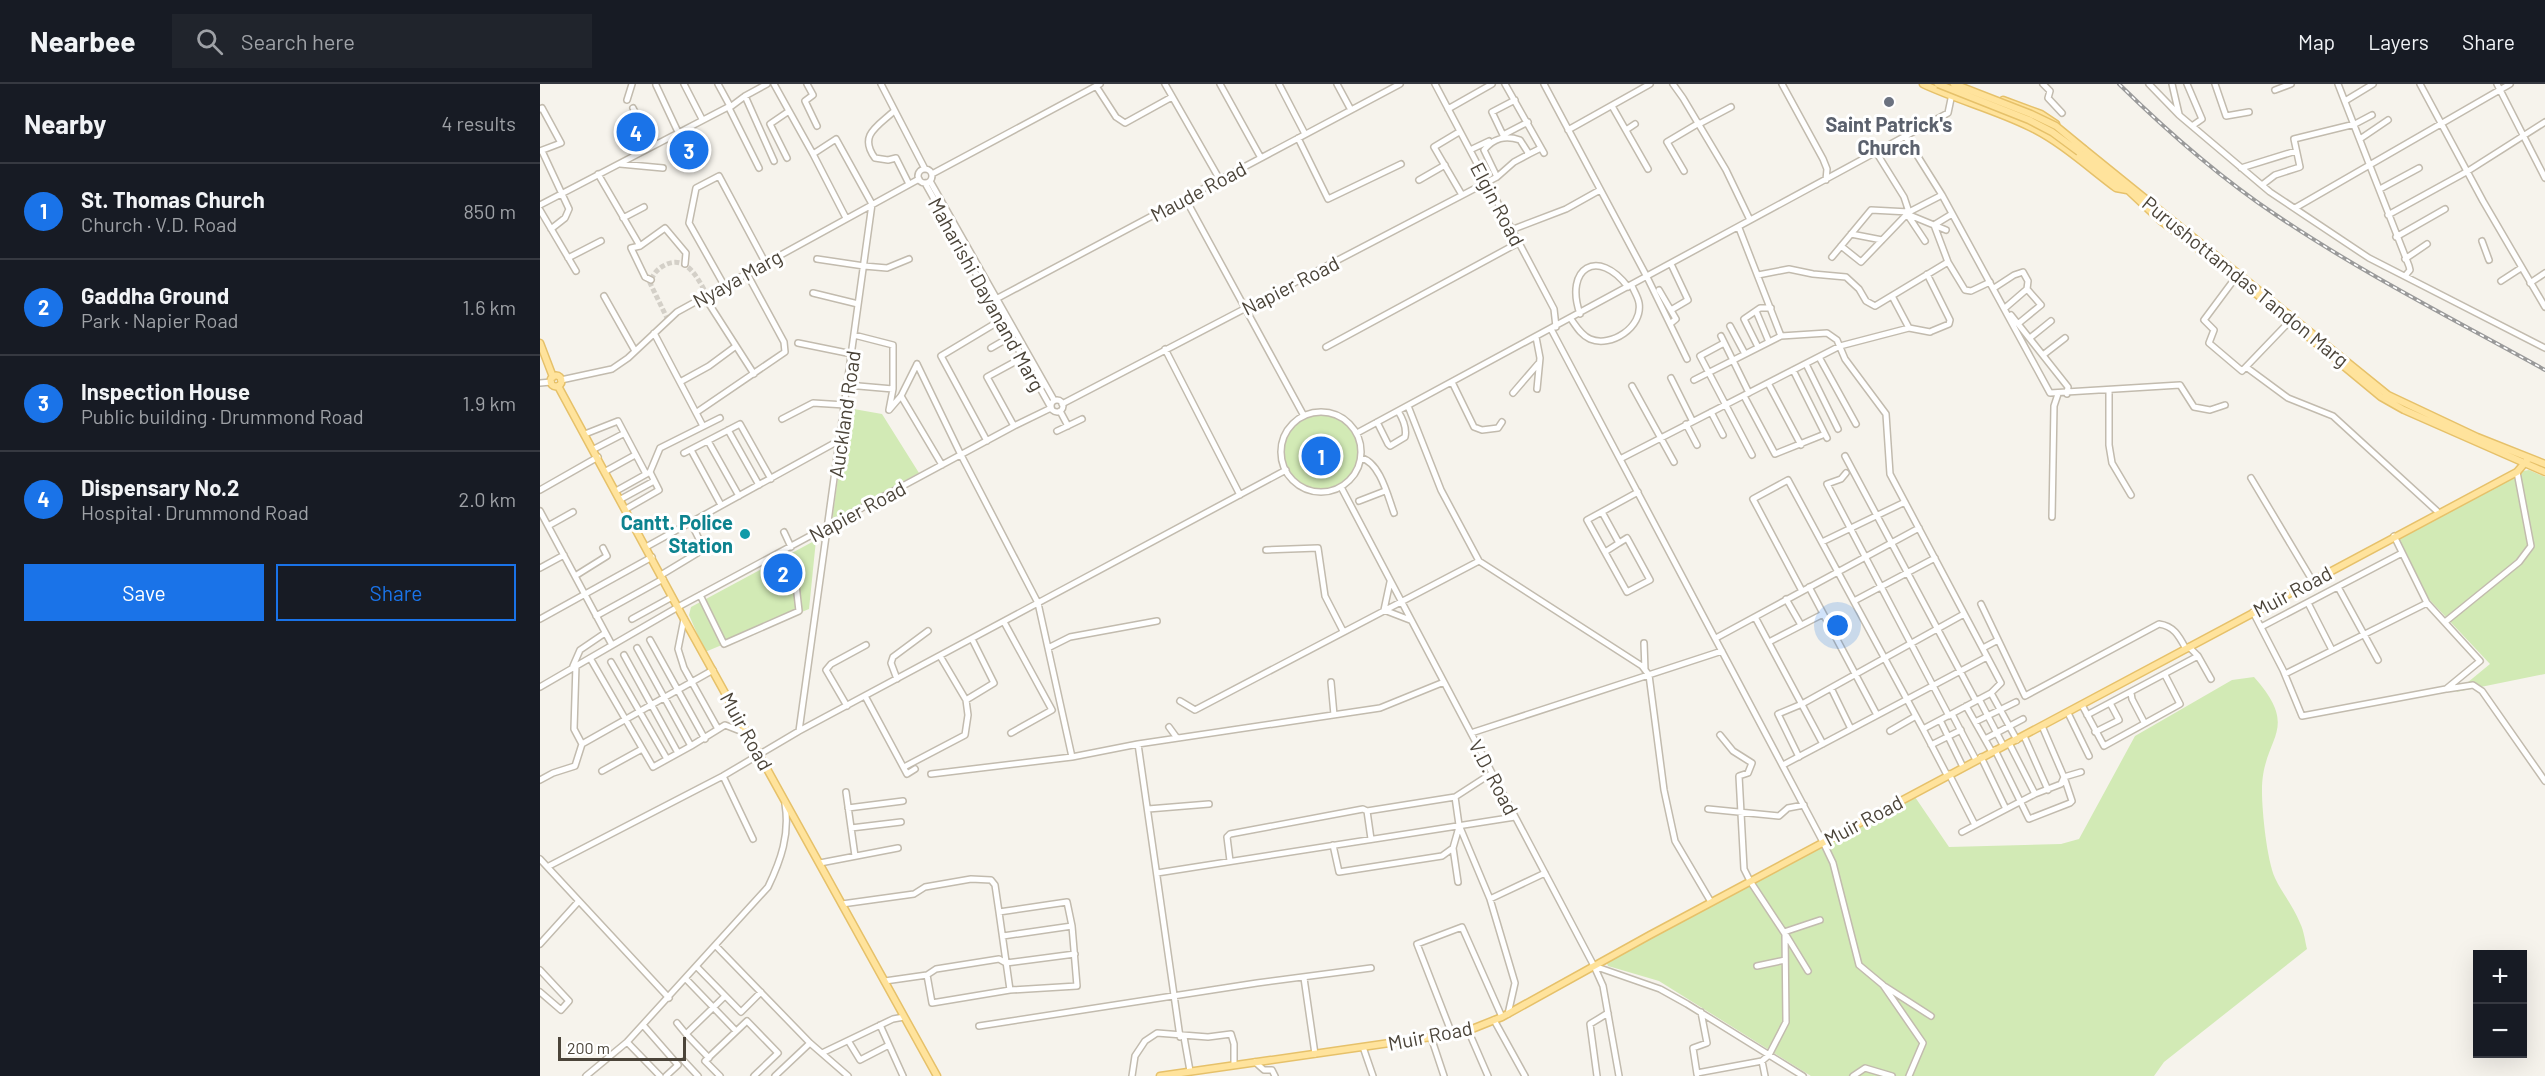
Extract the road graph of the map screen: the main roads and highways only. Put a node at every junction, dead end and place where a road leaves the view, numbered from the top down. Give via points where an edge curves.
1 (1923, 84) edge
2 (1938, 84) edge
3 (1956, 84) edge
4 (2081, 151) junction
5 (2129, 188) junction
6 (540, 343) edge
7 (2529, 458) junction
8 (2524, 464) junction
9 (2545, 465) edge
10 (2545, 472) edge
11 (937, 1076) edge
12 (1160, 1076) edge

1 - 5 main road, Purushottamdas Tandon Marg via 2028,126 2051,138 2116,188
2 - 4 main road, bridge via 2037,124
3 - 4 main road, bridge via 2048,122
3 - 5 main road, Purushottamdas Tandon Marg via 2041,114 2122,176
4 - 5 main road
5 - 7 main road, Purushottamdas Tandon Marg via 2239,272 2383,391
5 - 8 main road via 2161,221 2392,404
6 - 11 main road, Muir Road via 554,386 560,383 672,597
7 - 8 main road, Muir Road
7 - 9 main road, Purushottamdas Tandon Marg
8 - 10 main road
8 - 12 main road, Muir Road via 1504,1016 1452,1034

